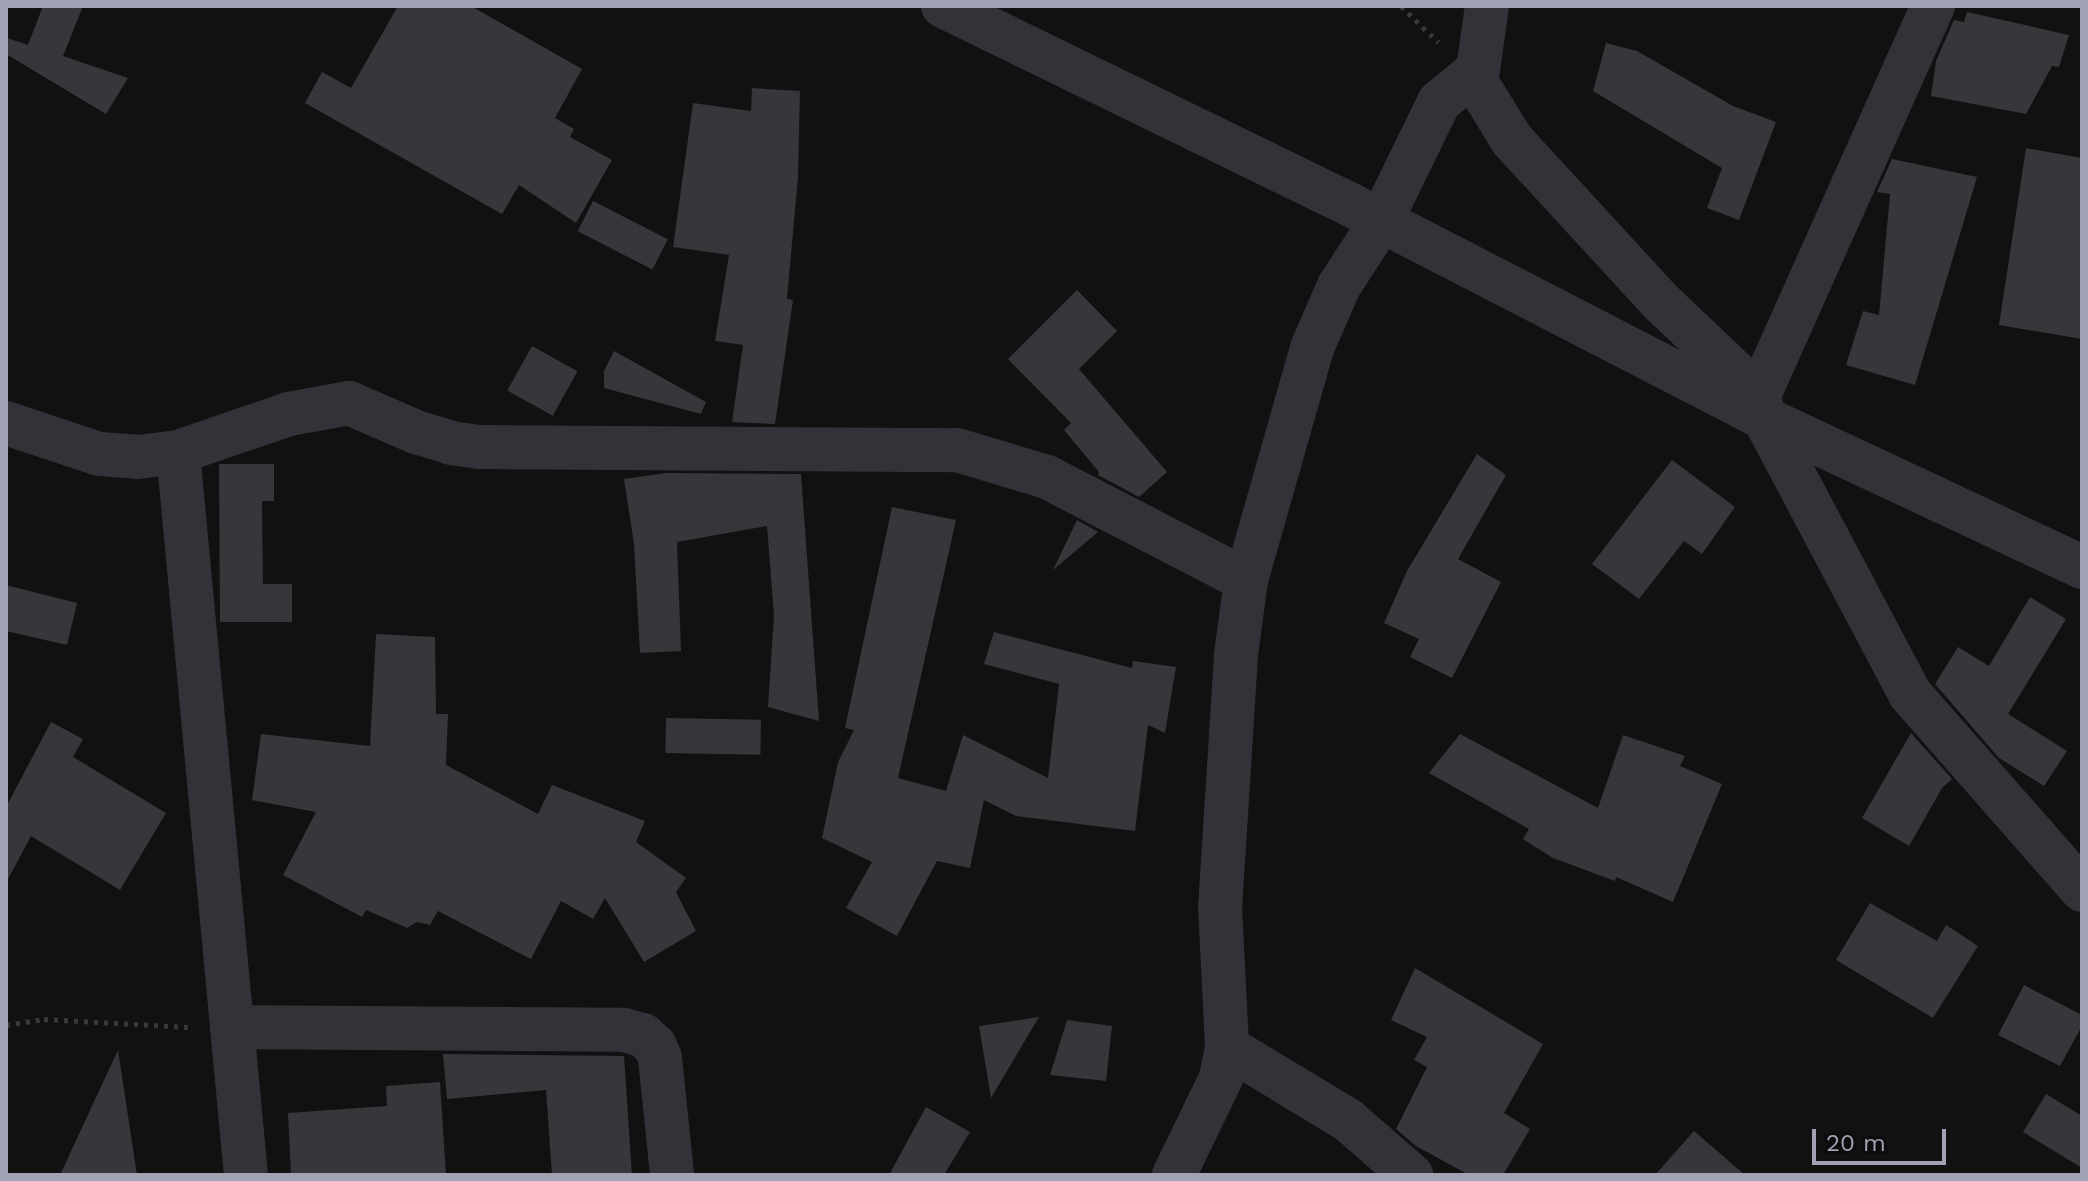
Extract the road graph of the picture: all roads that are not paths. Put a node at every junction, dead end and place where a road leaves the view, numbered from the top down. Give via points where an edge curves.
1 (943, 6) edge
2 (1487, 6) edge
3 (1933, 6) edge
4 (1472, 75) junction
5 (1381, 221) junction
6 (1761, 406) junction
7 (6, 423) edge
8 (178, 452) junction
9 (2082, 567) edge
10 (1246, 580) junction
11 (2082, 890) edge
12 (232, 1027) junction
13 (1227, 1047) junction
14 (246, 1175) edge
15 (672, 1175) edge
16 (1174, 1175) edge
17 (1411, 1175) edge

1 - 5 street
2 - 4 street via 1481,58
3 - 6 street
4 - 5 street via 1439,102
4 - 6 street via 1512,140
5 - 6 street
5 - 10 street via 1339,286 1312,348
6 - 9 street
6 - 11 street via 1910,694
7 - 8 street via 99,454
8 - 10 street via 302,410 349,403 416,432 481,447 957,450 1047,477
8 - 12 street
10 - 13 street via 1236,655 1220,907
12 - 14 street
12 - 15 street via 624,1030 643,1035 660,1058
13 - 16 street via 1221,1078
13 - 17 street via 1348,1120

